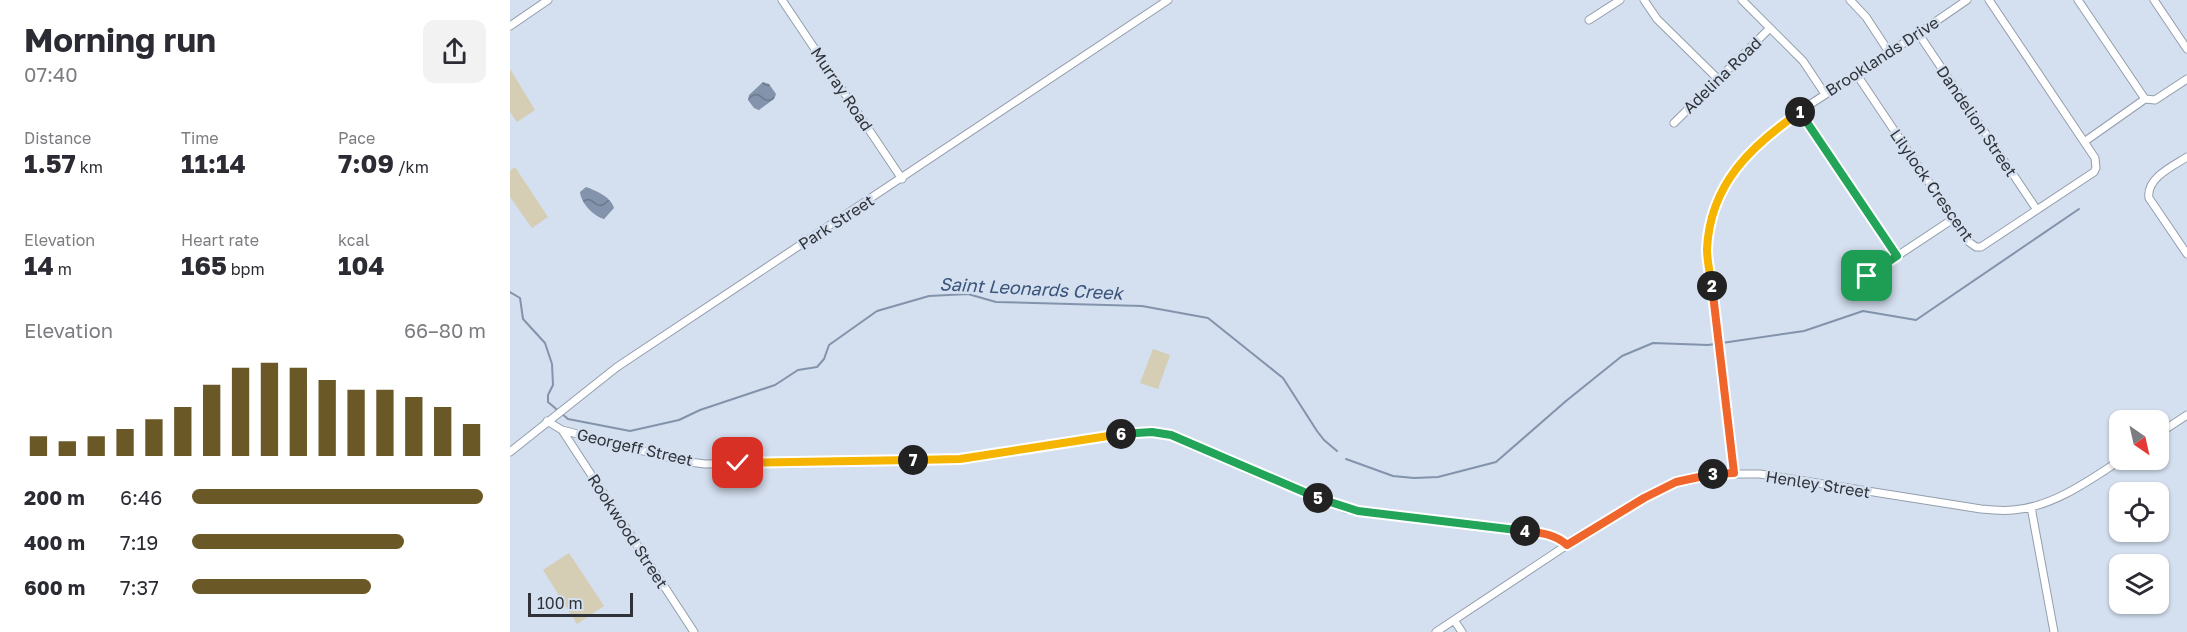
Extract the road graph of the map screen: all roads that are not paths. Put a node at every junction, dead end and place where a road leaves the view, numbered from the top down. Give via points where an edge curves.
1 (548, 0) edge
2 (782, 0) edge
3 (1168, 0) edge
4 (1620, 0) edge
5 (1644, 0) edge
6 (1742, 0) edge
7 (1850, 0) edge
8 (1967, 0) edge
9 (1989, 0) edge
10 (2078, 0) edge
11 (2154, 0) edge
12 (1610, 2) edge
13 (1589, 20) dead end
14 (510, 26) edge
15 (1770, 28) junction
16 (1918, 33) junction
17 (2184, 37) edge
18 (2187, 49) edge
19 (1889, 52) junction
20 (1857, 75) junction
21 (1718, 79) junction
22 (2187, 79) edge
23 (1825, 94) junction
24 (2145, 99) junction
25 (1800, 111) junction
26 (1674, 123) dead end
27 (2084, 142) junction
28 (2187, 157) edge
29 (902, 179) junction
30 (2037, 210) junction
31 (1953, 219) junction
32 (2187, 254) edge
33 (1897, 256) junction
34 (1867, 276) dead end
35 (2187, 415) edge
36 (547, 421) junction
37 (2169, 427) edge
38 (562, 430) junction
39 (510, 452) edge
40 (2109, 468) edge
41 (1734, 473) junction
42 (2031, 507) junction
43 (1567, 545) junction
44 (1454, 620) junction
45 (694, 632) edge
46 (1436, 632) edge
47 (1462, 632) edge
48 (2054, 632) edge

1 - 14 street
2 - 29 street, Murray Road
3 - 29 street, Park Street
4 - 12 street
5 - 21 street via 1657,19
6 - 15 street
7 - 19 street
8 - 16 street, Brooklands Drive
9 - 27 street, Lilylock Crescent
10 - 24 street
11 - 17 street
12 - 13 street
15 - 21 street, Adelina Road
15 - 23 street via 1803,61
16 - 19 street, Brooklands Drive
16 - 30 street, Dandelion Street
17 - 18 street
19 - 20 street, Brooklands Drive
20 - 23 street, Brooklands Drive
20 - 31 street, Lilylock Crescent
21 - 26 street, Adelina Road
22 - 24 street via 2155,100
23 - 25 street, Brooklands Drive
24 - 27 street
25 - 33 street
25 - 41 street, Brooklands Drive via 1766,136 1734,170 1711,219 1707,250
27 - 30 street, Lilylock Crescent via 2095,158 2096,168
28 - 32 street via 2157,178 2148,192
29 - 36 street, Park Street via 617,367
30 - 31 street, Lilylock Crescent via 1981,247 1972,244
31 - 33 street
33 - 34 street
35 - 37 street
36 - 38 street, Georgeff Street
36 - 39 street, Park Street
38 - 43 street, Georgeff Street via 705,464 960,459 1132,432 1162,433 1346,509 1546,533
38 - 45 street, Rookwood Street
40 - 42 street, Henley Street via 2081,486
41 - 42 street, Henley Street via 1981,509
41 - 43 street, Henley Street via 1676,482
42 - 48 street
43 - 44 street, Henley Street
44 - 46 street, Henley Street
44 - 47 street

